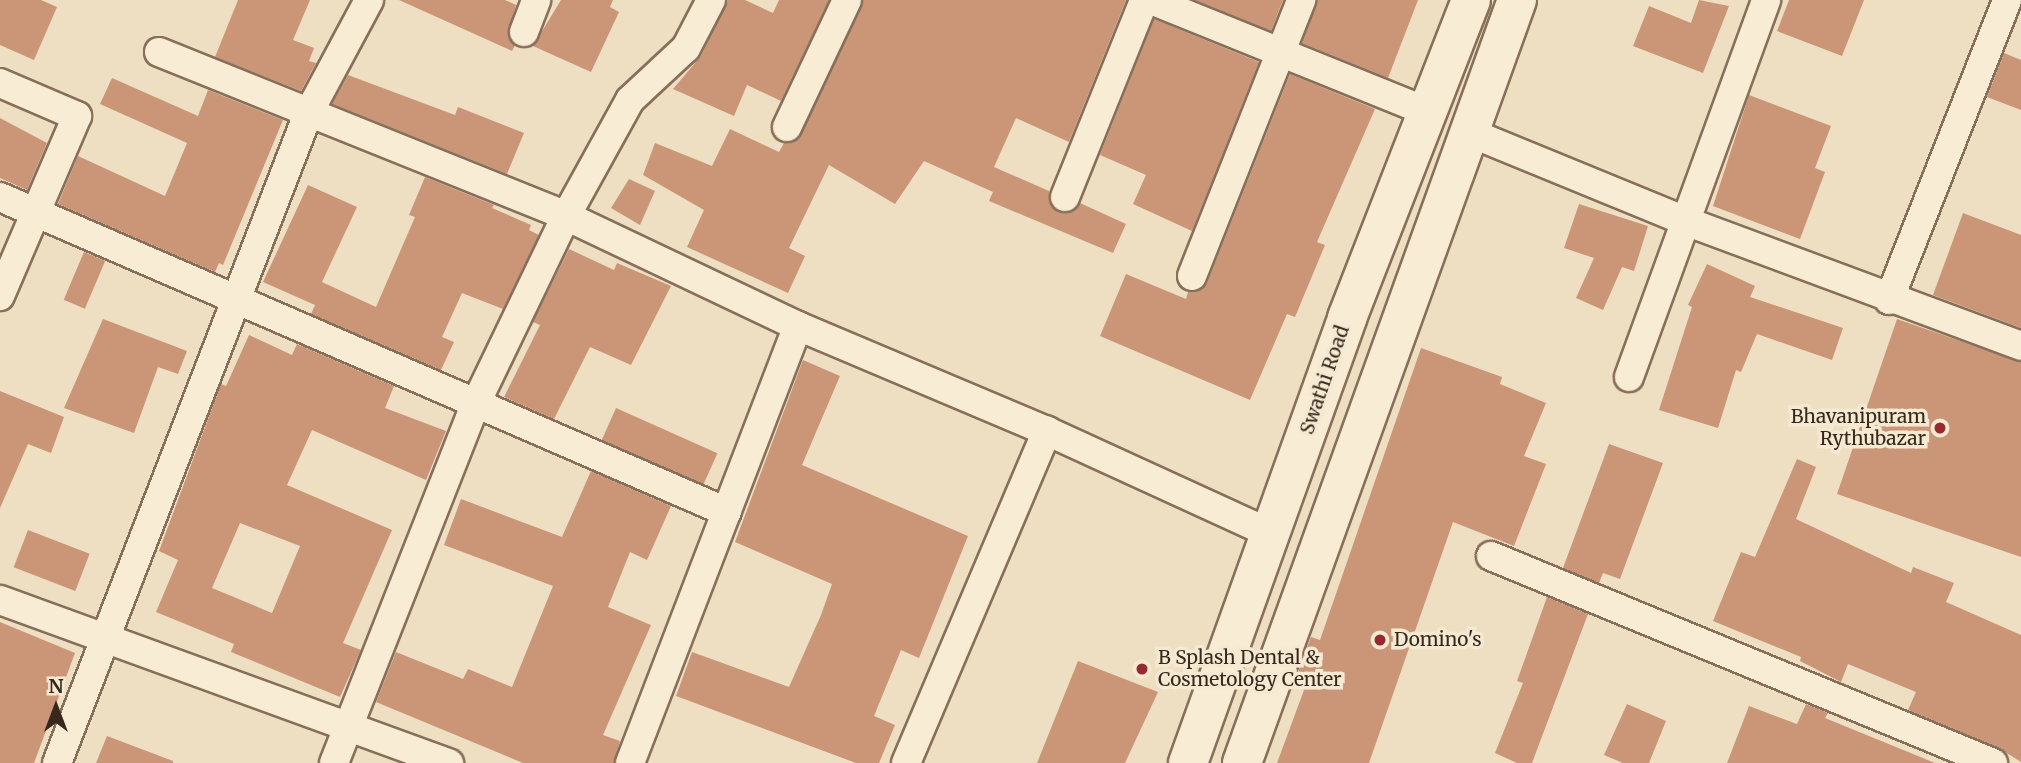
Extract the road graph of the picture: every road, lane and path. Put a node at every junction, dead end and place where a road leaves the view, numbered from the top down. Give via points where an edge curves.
1 (369, 0) edge
2 (536, 0) edge
3 (711, 0) edge
4 (847, 0) edge
5 (1144, 0) edge
6 (1151, 0) edge
7 (1301, 0) edge
8 (1471, 0) edge
9 (1517, 0) edge
10 (1766, 0) edge
11 (2007, 0) edge
12 (524, 32) dead end
13 (159, 52) dead end
14 (1281, 54) junction
15 (0, 83) edge
16 (1428, 112) junction
17 (308, 114) junction
18 (787, 127) dead end
19 (1488, 140) junction
20 (0, 197) edge
21 (1065, 197) dead end
22 (35, 214) junction
23 (566, 216) junction
24 (1688, 222) junction
25 (1192, 276) dead end
26 (0, 296) edge
27 (1889, 300) junction
28 (235, 301) junction
29 (798, 326) junction
30 (2021, 346) edge
31 (1629, 377) dead end
32 (476, 403) junction
33 (1047, 431) junction
34 (727, 512) junction
35 (1272, 534) junction
36 (1491, 555) dead end
37 (0, 600) edge
38 (105, 636) junction
39 (347, 725) junction
40 (1978, 760) edge
41 (57, 763) edge
42 (334, 763) edge
43 (449, 763) edge
44 (629, 763) edge
45 (906, 763) edge
46 (1188, 763) edge
47 (1242, 763) edge

1 - 17 street
2 - 12 street
3 - 23 street via 686,48 630,100
4 - 18 street
5 - 21 street
6 - 14 street
7 - 14 street
8 - 16 street, Swathi Road
9 - 19 street
10 - 24 street
11 - 27 street
13 - 17 street
14 - 16 street
14 - 25 street
15 - 22 street via 77,116
16 - 35 street, Swathi Road via 1347,318
17 - 23 street
17 - 28 street
19 - 24 street
19 - 47 street
20 - 22 street
22 - 26 street
22 - 28 street
23 - 29 street
23 - 32 street
24 - 27 street
24 - 31 street
27 - 30 street
28 - 32 street
28 - 38 street
29 - 33 street
29 - 34 street
32 - 34 street
32 - 39 street
33 - 35 street
33 - 45 street
34 - 44 street
35 - 46 street, Swathi Road
36 - 40 street
37 - 38 street
38 - 39 street
38 - 41 street
39 - 42 street
39 - 43 street

